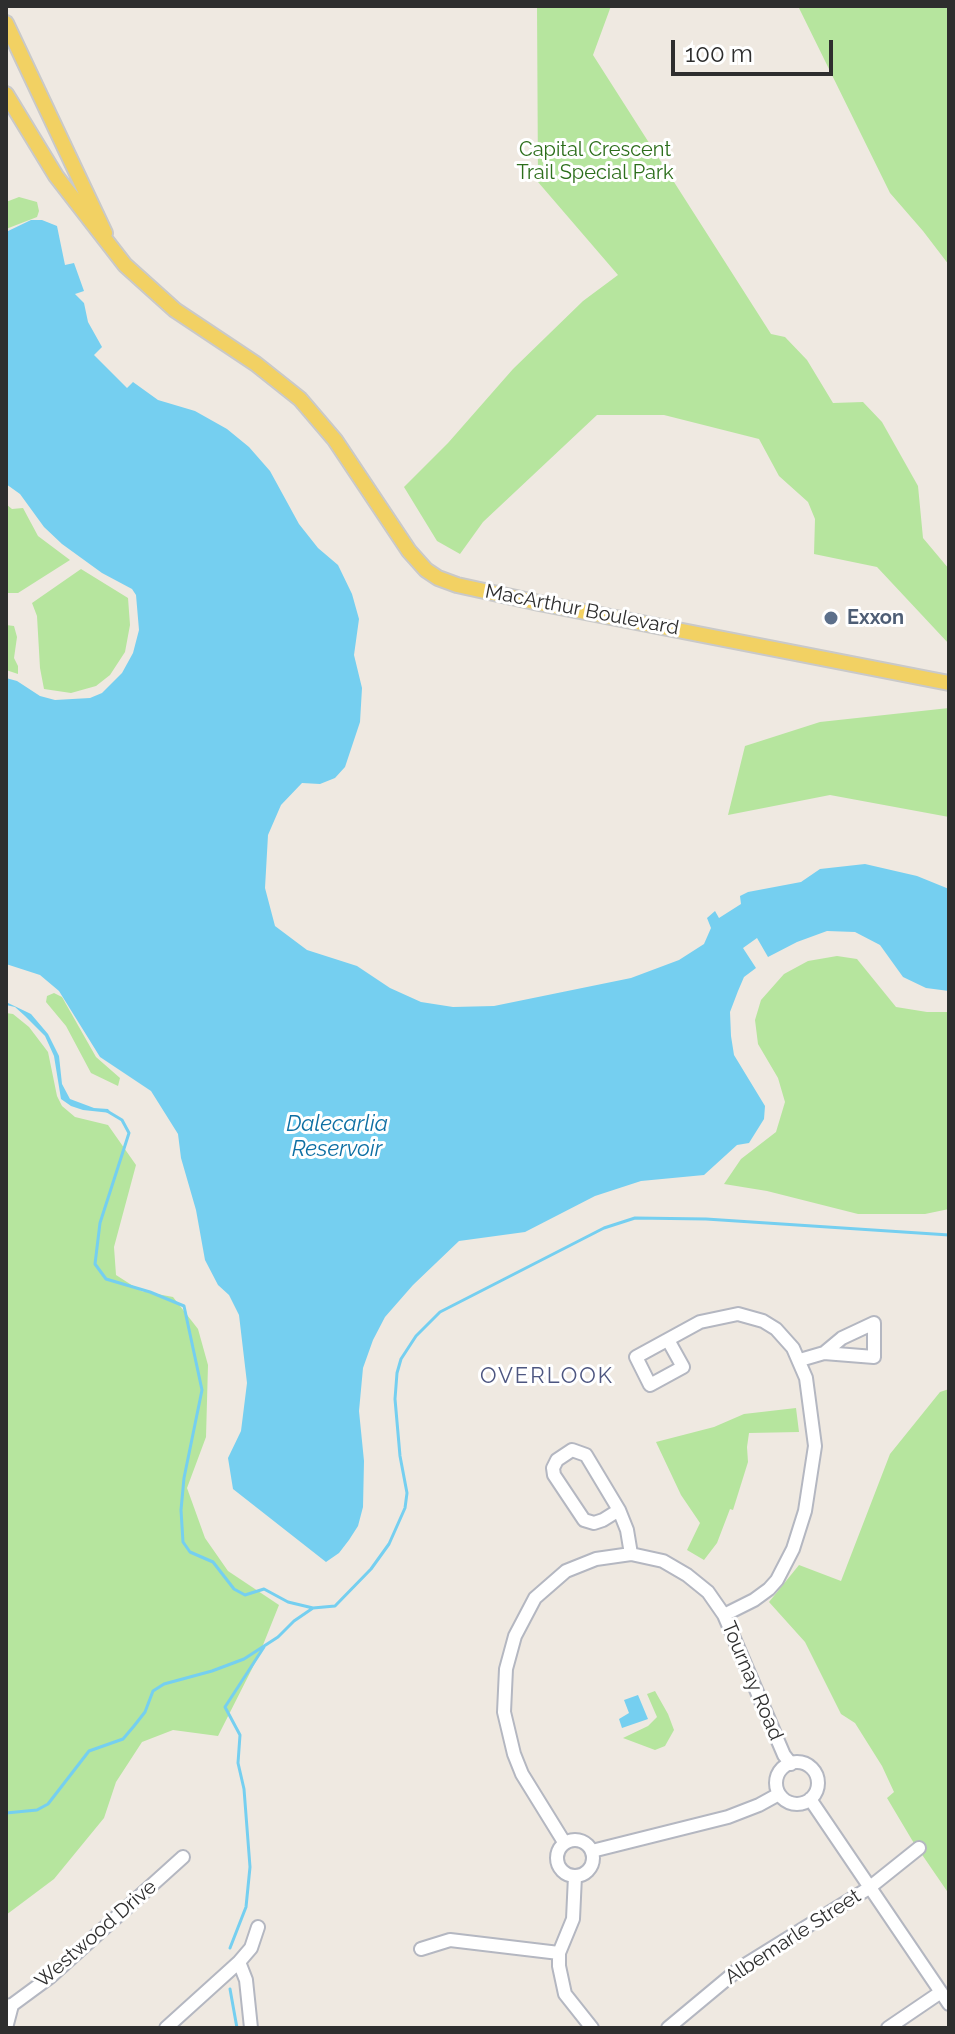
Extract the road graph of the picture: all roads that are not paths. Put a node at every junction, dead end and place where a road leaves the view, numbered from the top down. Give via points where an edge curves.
1 (6, 23) edge
2 (6, 94) edge
3 (108, 240) junction
4 (949, 683) edge
5 (668, 1340) dead end
6 (824, 1353) dead end
7 (800, 1360) junction
8 (619, 1510) junction
9 (631, 1554) junction
10 (724, 1615) junction
11 (791, 1764) junction
12 (779, 1794) junction
13 (810, 1799) junction
14 (564, 1842) junction
15 (919, 1848) dead end
16 (592, 1851) junction
17 (183, 1857) dead end
18 (575, 1876) junction
19 (869, 1888) junction
20 (258, 1927) dead end
21 (421, 1949) dead end
22 (559, 1953) junction
23 (239, 1962) junction
24 (941, 1992) junction
25 (949, 2004) edge
26 (9, 2005) edge
27 (6, 2028) edge
28 (166, 2028) edge
29 (251, 2028) edge
30 (592, 2028) edge
31 (668, 2028) edge
32 (888, 2028) edge

1 - 3 main road
2 - 3 main road via 56,176
3 - 4 main road, MacArthur Boulevard via 153,292 300,399 335,440 409,551 438,578 539,603
5 - 7 street via 700,1322 738,1314 776,1329
6 - 7 street
7 - 10 street via 815,1446 805,1511 777,1580 761,1596
8 - 8 street via 594,1523 584,1520 554,1475 557,1460 572,1450 586,1455
8 - 9 street
9 - 10 street, Tournay Road via 663,1561 687,1575
9 - 14 street via 581,1564 544,1589 519,1626 506,1669 504,1712 514,1754
10 - 11 street, Tournay Road
11 - 12 street, Tournay Road via 777,1779
11 - 13 street, Tournay Road via 803,1763 814,1771 817,1789
12 - 13 street via 797,1804
12 - 16 street via 728,1817
13 - 19 street, Tournay Road
14 - 16 street via 580,1840
14 - 18 street via 557,1864
15 - 19 street, Albemarle Street
16 - 18 street via 590,1868
17 - 26 street, Westwood Drive via 50,1977
18 - 22 street via 573,1919
19 - 24 street, Tournay Road
19 - 31 street, Albemarle Street via 740,1968
20 - 23 street
21 - 22 street via 450,1940
22 - 30 street via 561,1986
23 - 28 street
23 - 29 street
24 - 25 street, Tournay Road
24 - 32 street
26 - 27 street

